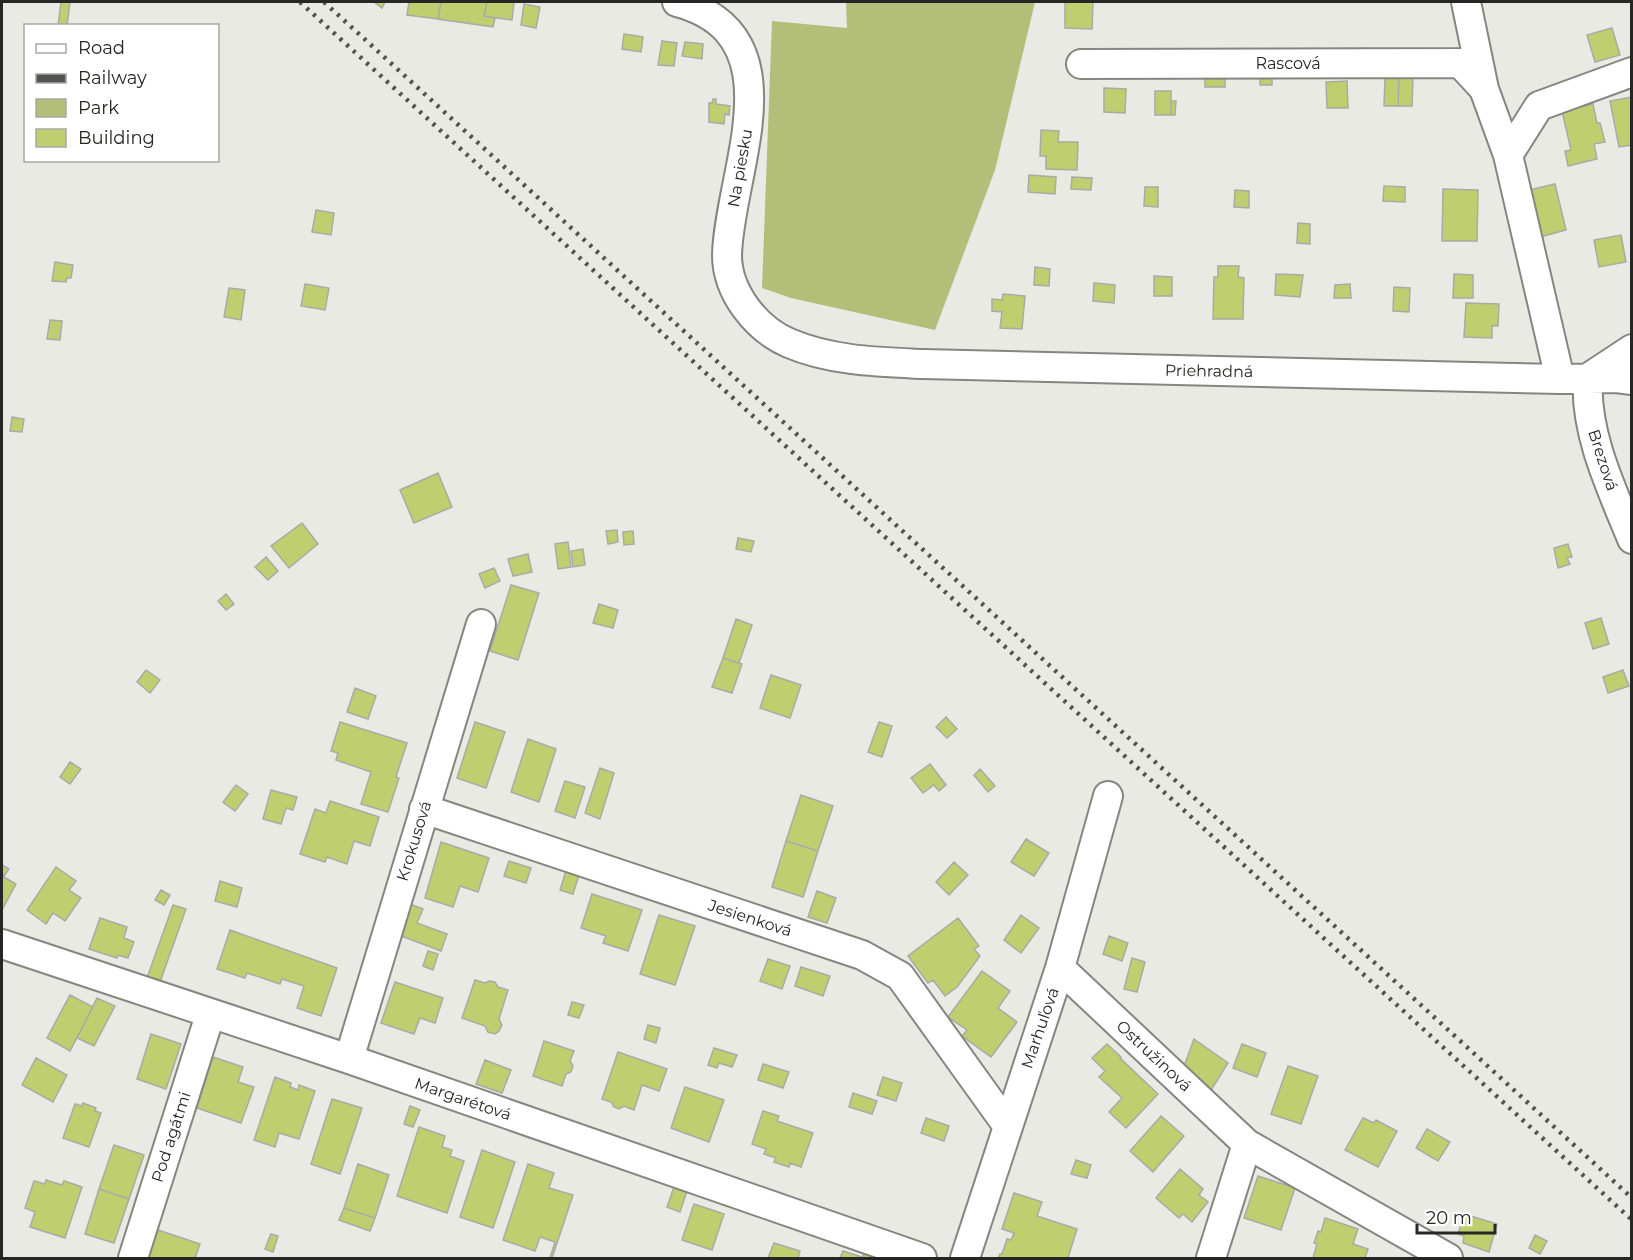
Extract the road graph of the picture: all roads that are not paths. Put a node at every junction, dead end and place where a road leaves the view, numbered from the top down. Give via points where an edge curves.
1 (678, 2) edge
2 (1466, 2) edge
3 (1081, 64) dead end
4 (1632, 72) edge
5 (1484, 89) junction
6 (1508, 155) junction
7 (789, 344) joint
8 (1632, 349) edge
9 (1574, 378) junction
10 (1632, 380) edge
11 (1632, 539) edge
12 (481, 624) dead end
13 (1108, 796) dead end
14 (423, 809) junction
15 (2, 944) edge
16 (1060, 968) junction
17 (210, 1015) junction
18 (349, 1059) junction
19 (1007, 1125) junction
20 (1247, 1144) junction
21 (133, 1258) edge
22 (922, 1258) edge
23 (964, 1258) edge
24 (1211, 1258) edge
25 (1448, 1258) edge

1 - 7 street, Na piesku via 709,14 721,24 745,63 750,100 729,232 729,271 751,315
2 - 5 street
3 - 5 street, Rascová via 1460,63
4 - 6 street via 1539,106
5 - 6 street, Brezová
6 - 9 street, Brezová
7 - 9 street, Priehradná via 874,362
8 - 9 street
9 - 10 street, Priehradná
9 - 11 street, Brezová via 1587,393 1592,430
12 - 14 street, Krokusová
13 - 16 street, Marhuľová
14 - 18 street, Krokusová
14 - 19 street, Jesienková via 862,955 900,976
15 - 17 street, Margarétová
16 - 19 street, Marhuľová
16 - 20 street, Ostružinová
17 - 18 street, Margarétová
17 - 21 street, Pod agátmi
18 - 22 street, Margarétová
19 - 23 street, Marhuľová
20 - 24 street
20 - 25 street, Ostružinová

